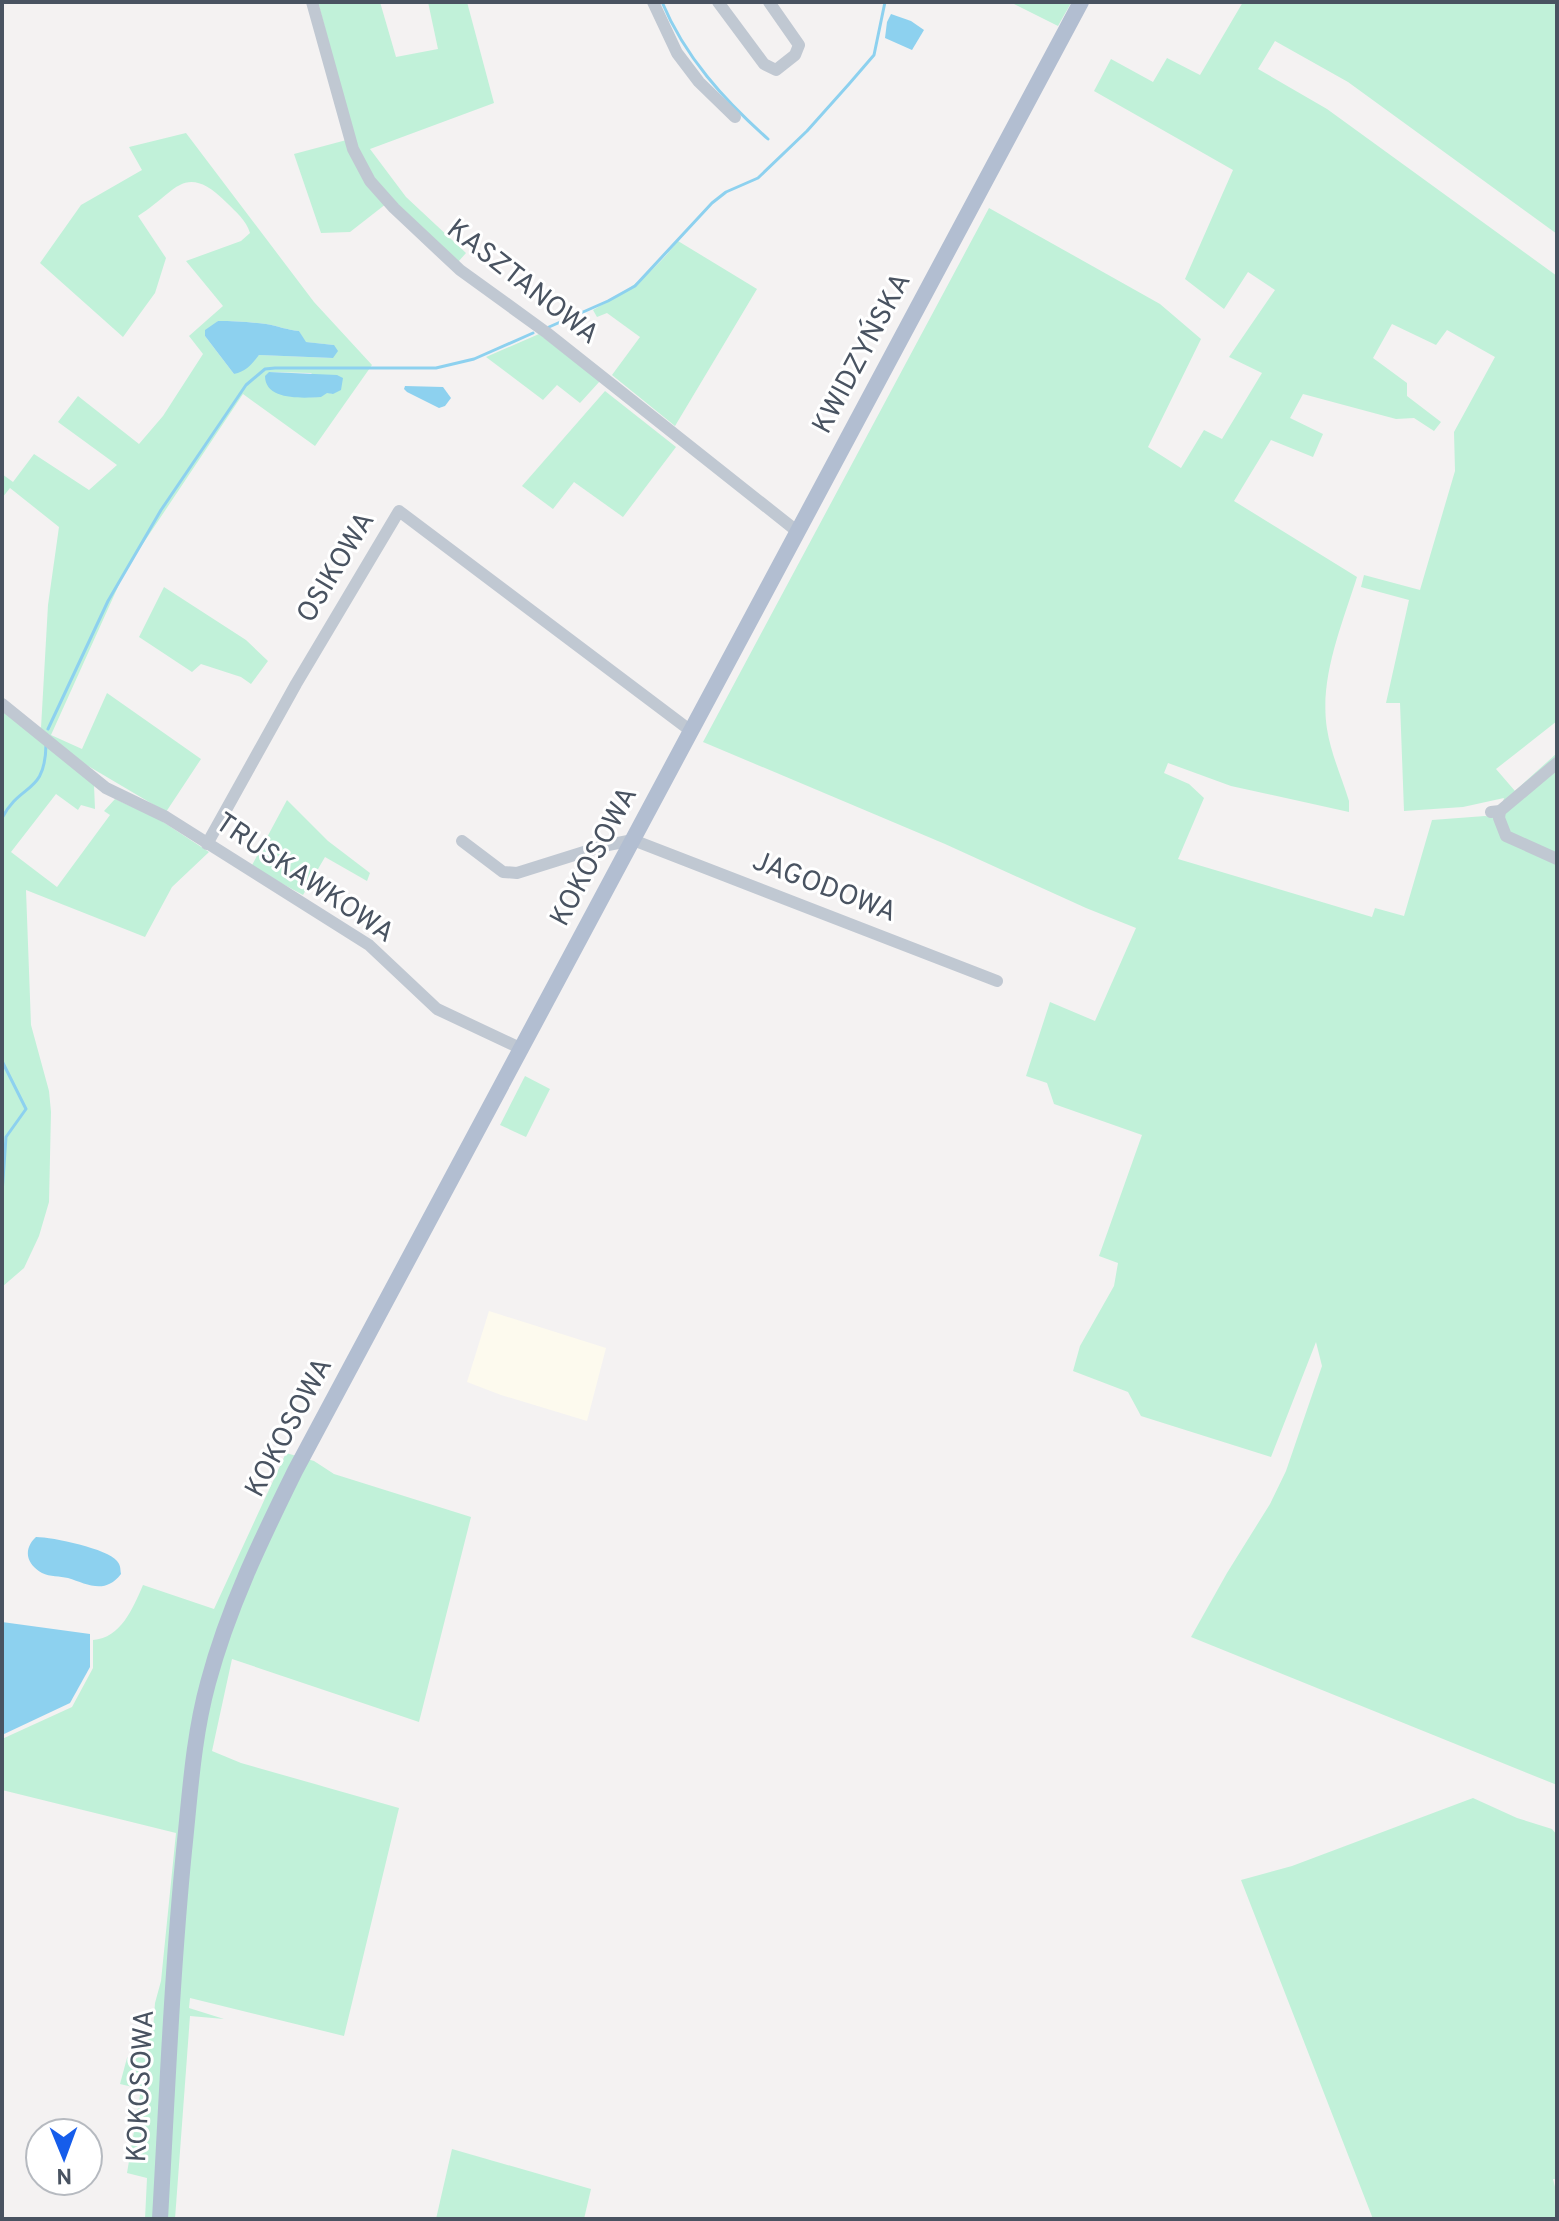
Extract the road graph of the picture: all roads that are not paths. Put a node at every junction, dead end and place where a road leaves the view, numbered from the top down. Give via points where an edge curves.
1 (312, 2) edge
2 (653, 2) edge
3 (718, 2) edge
4 (769, 2) edge
5 (1081, 2) edge
6 (735, 117) dead end
7 (798, 532) junction
8 (2, 705) edge
9 (691, 731) junction
10 (1557, 763) edge
11 (633, 840) junction
12 (462, 841) dead end
13 (207, 844) junction
14 (1557, 859) edge
15 (997, 981) dead end
16 (522, 1049) junction
17 (160, 2219) edge

1 - 7 street, KASZTANOWA via 353,149 370,181 394,208 460,270
2 - 6 street via 677,53
3 - 4 street via 764,64 776,70 799,45
5 - 7 main road, KWIDZYŃSKA
7 - 9 main road, KWIDZYŃSKA
8 - 13 street, TRUSKAWKOWA via 106,788
9 - 11 main road, KOKOSOWA
9 - 13 street, OSIKOWA via 399,511
10 - 14 street via 1496,812 1506,836
11 - 12 street via 517,873 503,872
11 - 15 street, JAGODOWA
11 - 16 main road, KOKOSOWA
13 - 16 street, TRUSKAWKOWA via 369,945 437,1009
16 - 17 main road, KOKOSOWA via 272,1517 218,1649 192,1768

